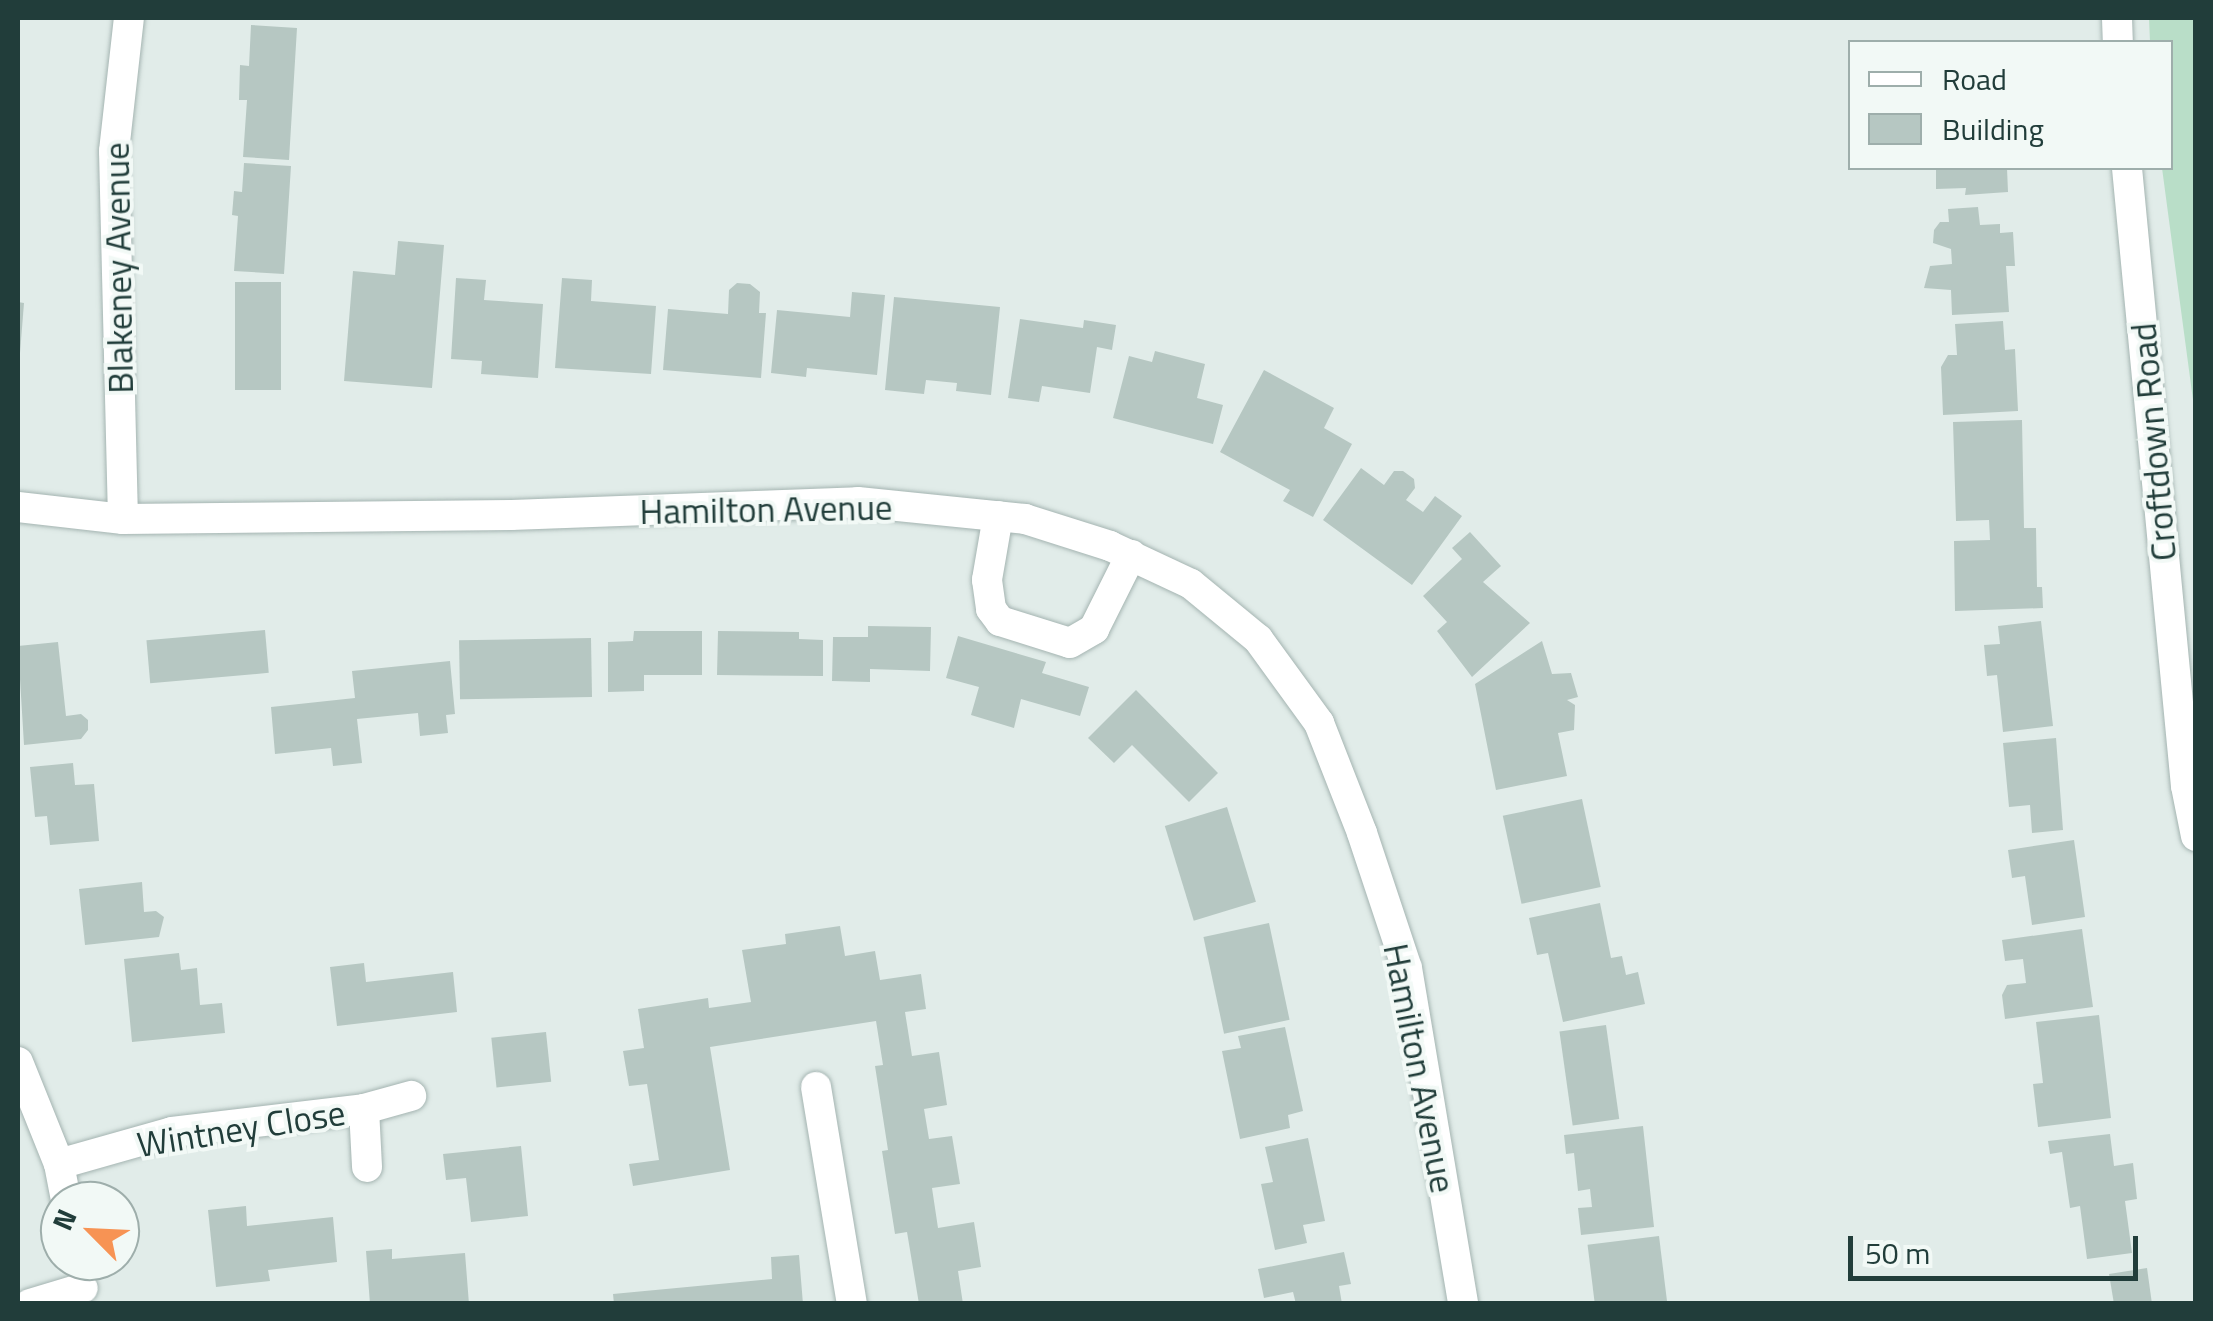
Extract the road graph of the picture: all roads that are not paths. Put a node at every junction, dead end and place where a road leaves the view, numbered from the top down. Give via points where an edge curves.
1 (129, 18) edge
2 (2127, 170) edge
3 (18, 507) edge
4 (998, 516) junction
5 (123, 519) junction
6 (1131, 556) junction
7 (2196, 836) edge
8 (18, 1062) edge
9 (816, 1087) dead end
10 (411, 1096) dead end
11 (364, 1110) junction
12 (59, 1164) junction
13 (367, 1167) dead end
14 (62, 1181) edge
15 (82, 1284) edge
16 (30, 1304) edge
17 (852, 1304) edge
18 (1463, 1304) edge

1 - 5 street, Blakeney Avenue via 114,151
2 - 7 street, Croftdown Road
3 - 5 street, Hamilton Avenue
4 - 5 street, Hamilton Avenue via 858,502
4 - 6 street, Hamilton Avenue
4 - 6 street via 988,580 991,609 1000,621 1070,643 1094,629
6 - 18 street, Hamilton Avenue via 1191,584 1258,639 1319,724 1406,968
8 - 12 street
9 - 17 street
10 - 11 street, Wintney Close
11 - 12 street, Wintney Close via 172,1132
11 - 13 street, Wintney Close
12 - 14 street
15 - 16 street

